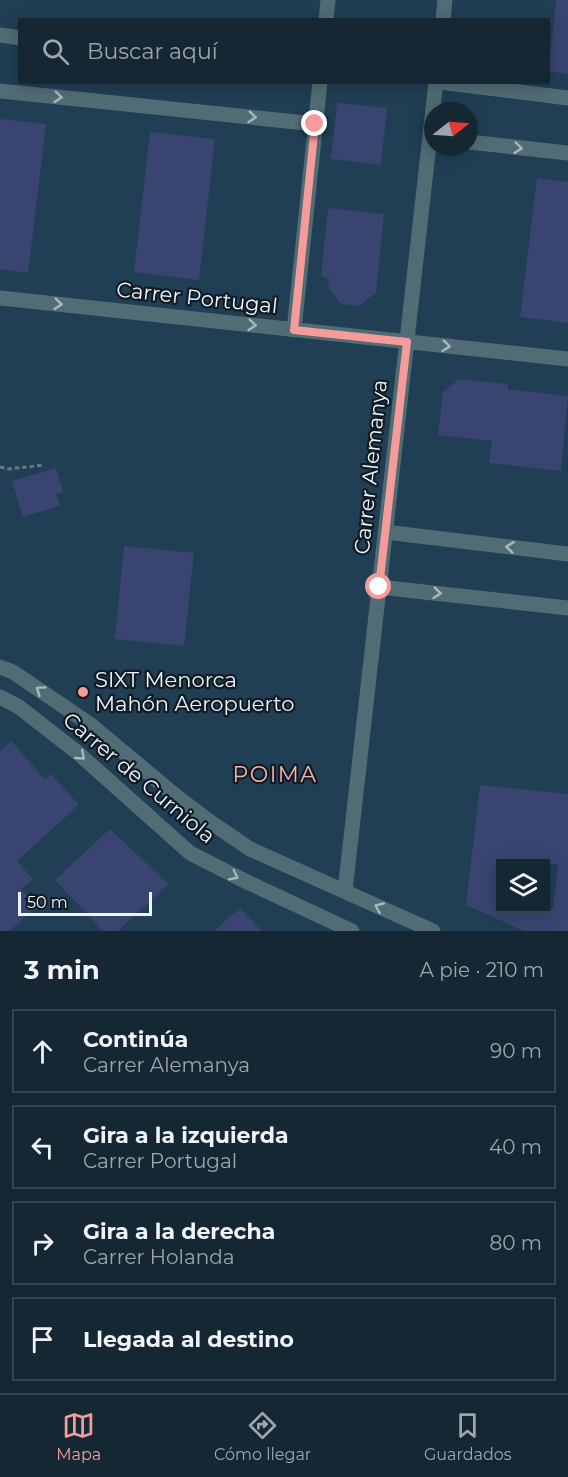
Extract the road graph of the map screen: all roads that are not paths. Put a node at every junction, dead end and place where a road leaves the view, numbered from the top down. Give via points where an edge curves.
1 (328, 0) edge
2 (445, 0) edge
3 (326, 18) edge
4 (443, 18) edge
5 (0, 35) edge
6 (18, 38) edge
7 (320, 84) edge
8 (437, 84) edge
9 (453, 84) edge
10 (0, 91) edge
11 (568, 98) edge
12 (435, 102) edge
13 (315, 124) junction
14 (478, 143) edge
15 (568, 153) edge
16 (429, 156) edge
17 (0, 298) edge
18 (294, 330) junction
19 (407, 342) junction
20 (568, 359) edge
21 (385, 532) junction
22 (568, 554) edge
23 (379, 587) junction
24 (568, 608) edge
25 (0, 667) edge
26 (0, 697) edge
27 (345, 891) junction
28 (352, 931) edge
29 (433, 931) edge

1 - 3 street
2 - 4 street
5 - 6 street
7 - 13 street
8 - 12 street, Carrer Alemanya
9 - 11 street
10 -> 13 street
13 - 18 street
14 -> 15 street
16 - 19 street, Carrer Alemanya
17 -> 18 street, Carrer Portugal
18 - 19 street, Carrer Portugal
19 -> 20 street, Carrer Portugal
19 - 21 street, Carrer Alemanya
22 -> 21 street
21 - 23 street, Carrer Alemanya
23 -> 24 street
23 - 27 street, Carrer Alemanya
27 -> 25 street via 250,849 176,796 91,725
26 -> 28 street, Carrer de Curniola via 20,707 78,753 190,853
29 -> 27 street

